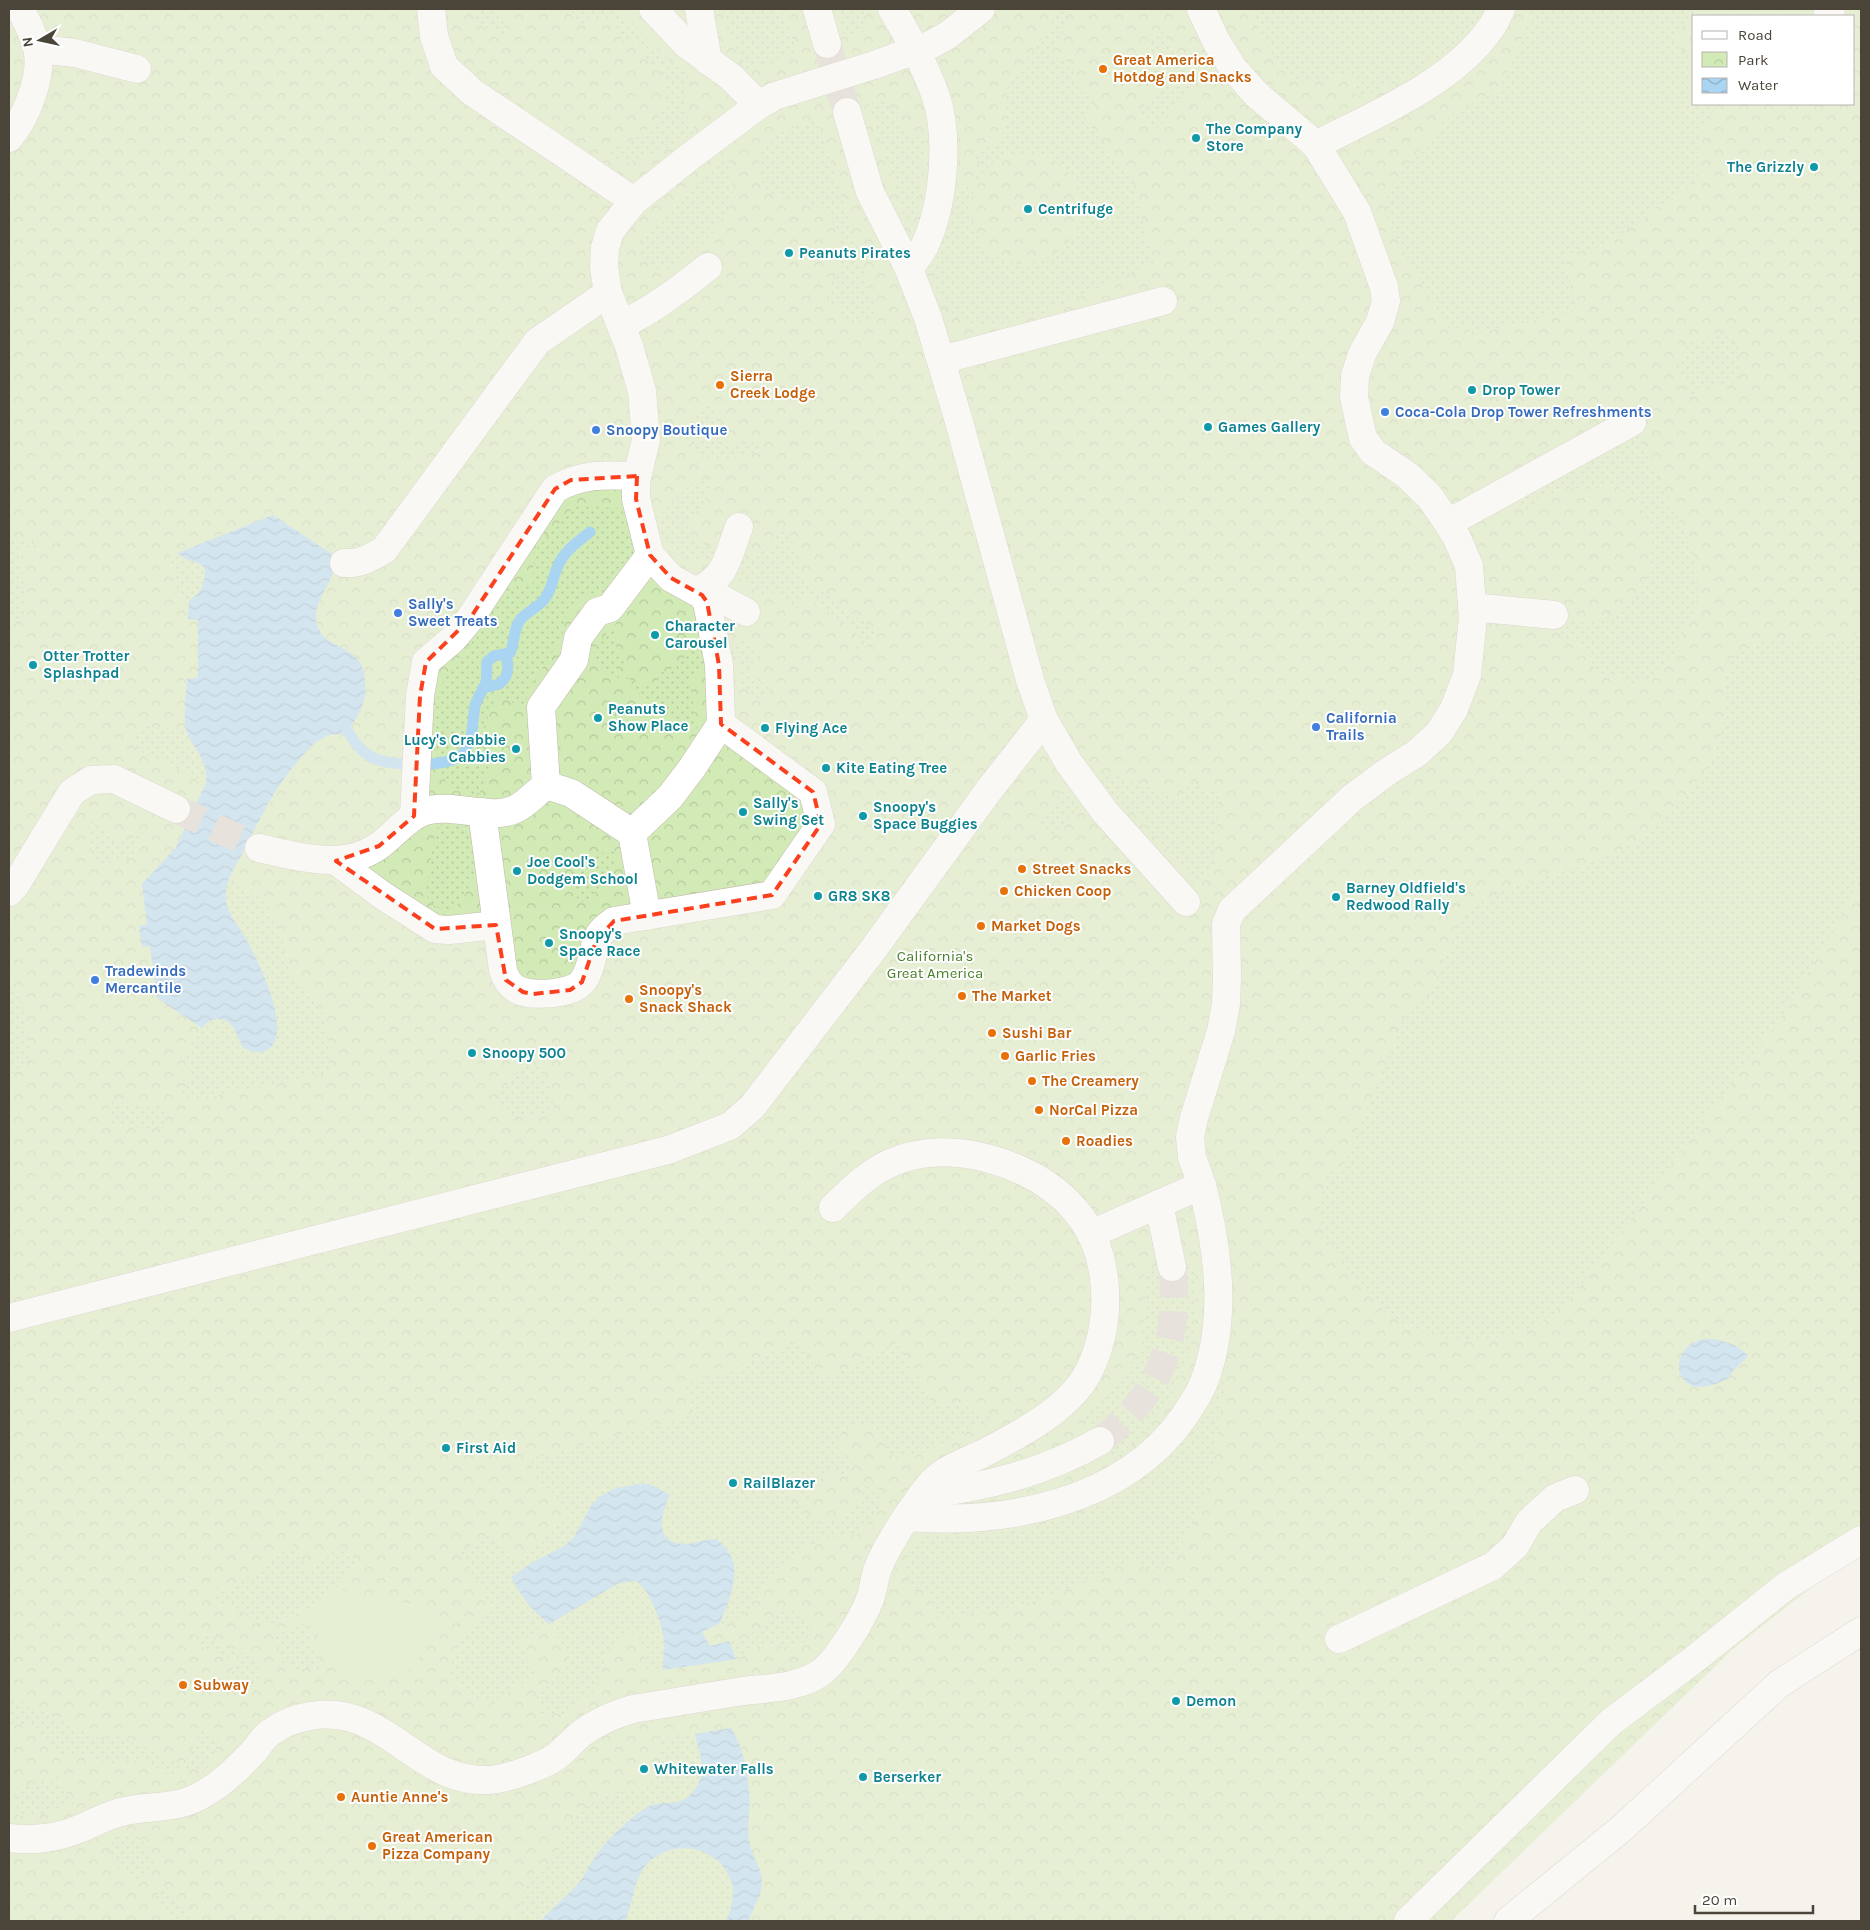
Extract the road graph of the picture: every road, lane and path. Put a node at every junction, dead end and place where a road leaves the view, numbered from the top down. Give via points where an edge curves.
1 (20, 9) edge
2 (430, 9) edge
3 (654, 9) edge
4 (699, 9) edge
5 (817, 9) edge
6 (892, 9) edge
7 (981, 9) edge
8 (1201, 9) edge
9 (1501, 9) edge
10 (827, 44) tunnel mouth
11 (38, 49) junction
12 (916, 51) junction
13 (708, 61) junction
14 (137, 69) dead end
15 (767, 100) junction
16 (847, 112) tunnel mouth
17 (9, 138) edge
18 (1316, 145) junction
19 (634, 201) junction
20 (708, 267) dead end
21 (909, 269) junction
22 (608, 292) junction
23 (1163, 300) dead end
24 (621, 324) junction
25 (941, 360) junction
26 (1632, 422) dead end
27 (637, 476) junction
28 (1448, 523) junction
29 (739, 527) dead end
30 (650, 555) junction
31 (344, 563) dead end
32 (696, 591) junction
33 (1472, 607) junction
34 (746, 612) dead end
35 (1554, 615) dead end
36 (1044, 720) junction
37 (721, 724) junction
38 (546, 785) junction
39 (176, 809) tunnel mouth
40 (482, 812) junction
41 (414, 816) junction
42 (632, 834) junction
43 (259, 848) tunnel mouth
44 (336, 862) junction
45 (9, 892) edge
46 (1186, 902) dead end
47 (647, 916) junction
48 (496, 925) junction
49 (1202, 1185) junction
50 (1159, 1204) junction
51 (833, 1208) dead end
52 (1091, 1234) junction
53 (1172, 1267) tunnel mouth
54 (9, 1318) edge
55 (1100, 1441) tunnel mouth
56 (1575, 1490) dead end
57 (922, 1495) junction
58 (907, 1517) junction
59 (1861, 1540) edge
60 (1861, 1631) edge
61 (1339, 1640) dead end
62 (9, 1838) edge
63 (1408, 1921) edge
64 (1508, 1921) edge

1 - 11 street
2 - 19 street via 434,36 444,66 472,92
3 - 13 street via 686,44
4 - 13 street
5 - 10 street
6 - 12 street
7 - 12 street via 948,35
8 - 18 street via 1233,68 1256,94
9 - 18 street via 1475,49 1420,92
11 - 14 street via 75,53
11 - 17 street via 38,70 28,107
12 - 15 street, bridge
12 - 21 street via 935,95 943,138 941,178 932,226 924,247
13 - 15 street
15 - 19 street
16 - 21 street via 870,192
18 - 28 street via 1357,212 1384,288 1384,312 1362,354 1355,376 1354,397 1363,438 1373,452 1407,475 1429,496
19 - 22 street via 610,231 605,248
20 - 24 street via 663,301
21 - 25 street
22 - 24 street
22 - 31 street via 537,342 384,550 356,564
23 - 25 street
24 - 27 street via 637,369 645,415 646,440
25 - 36 street
26 - 28 street
27 - 30 street via 636,499
27 - 41 street via 588,476 571,480 555,489 469,620 426,662 420,696
28 - 33 street via 1469,566
29 - 32 street via 719,575
30 - 32 street via 671,578
30 - 38 street via 610,608 597,612 578,638 574,660 541,707
32 - 34 street via 718,597
32 - 37 street via 707,602 712,623
33 - 35 street
33 - 49 street via 1467,675 1454,708 1439,733 1352,798 1232,910 1226,924 1226,1004 1190,1137 1192,1157
36 - 46 street via 1069,763 1099,804
36 - 54 street via 752,1108 730,1126 668,1150
37 - 42 street via 670,797
37 - 47 street via 813,792 821,824 772,895
38 - 40 street via 509,812
38 - 42 street via 571,793
39 - 45 street via 114,779 92,780 72,792
40 - 41 street via 454,808 426,810
40 - 48 street
41 - 44 street via 379,846
42 - 47 street
43 - 44 street
44 - 48 street via 435,929
47 - 48 street via 614,921 602,930 582,982 570,990 551,994 523,992 506,980
49 - 50 street
49 - 58 street via 1217,1266 1216,1323 1204,1384 1174,1430 1138,1465 1090,1491 1063,1501 994,1516 957,1519
50 - 52 street
50 - 53 street
51 - 52 street via 871,1174 900,1159 923,1153 948,1152 1005,1163 1034,1176 1077,1212
52 - 57 street via 1105,1290 1105,1320 1088,1373 1072,1396 1048,1416 946,1471
55 - 57 street via 1020,1476
56 - 61 street via 1555,1498 1528,1522 1515,1546 1493,1566
57 - 58 street
58 - 62 street via 886,1551 870,1599 834,1661 808,1680 618,1713 582,1733 556,1757 497,1779 469,1780 447,1774 364,1722 338,1716 310,1716 288,1722 270,1732 231,1774 205,1793 180,1805 124,1811 57,1836
59 - 63 street via 1786,1586 1611,1722
60 - 64 street via 1779,1684 1621,1829

